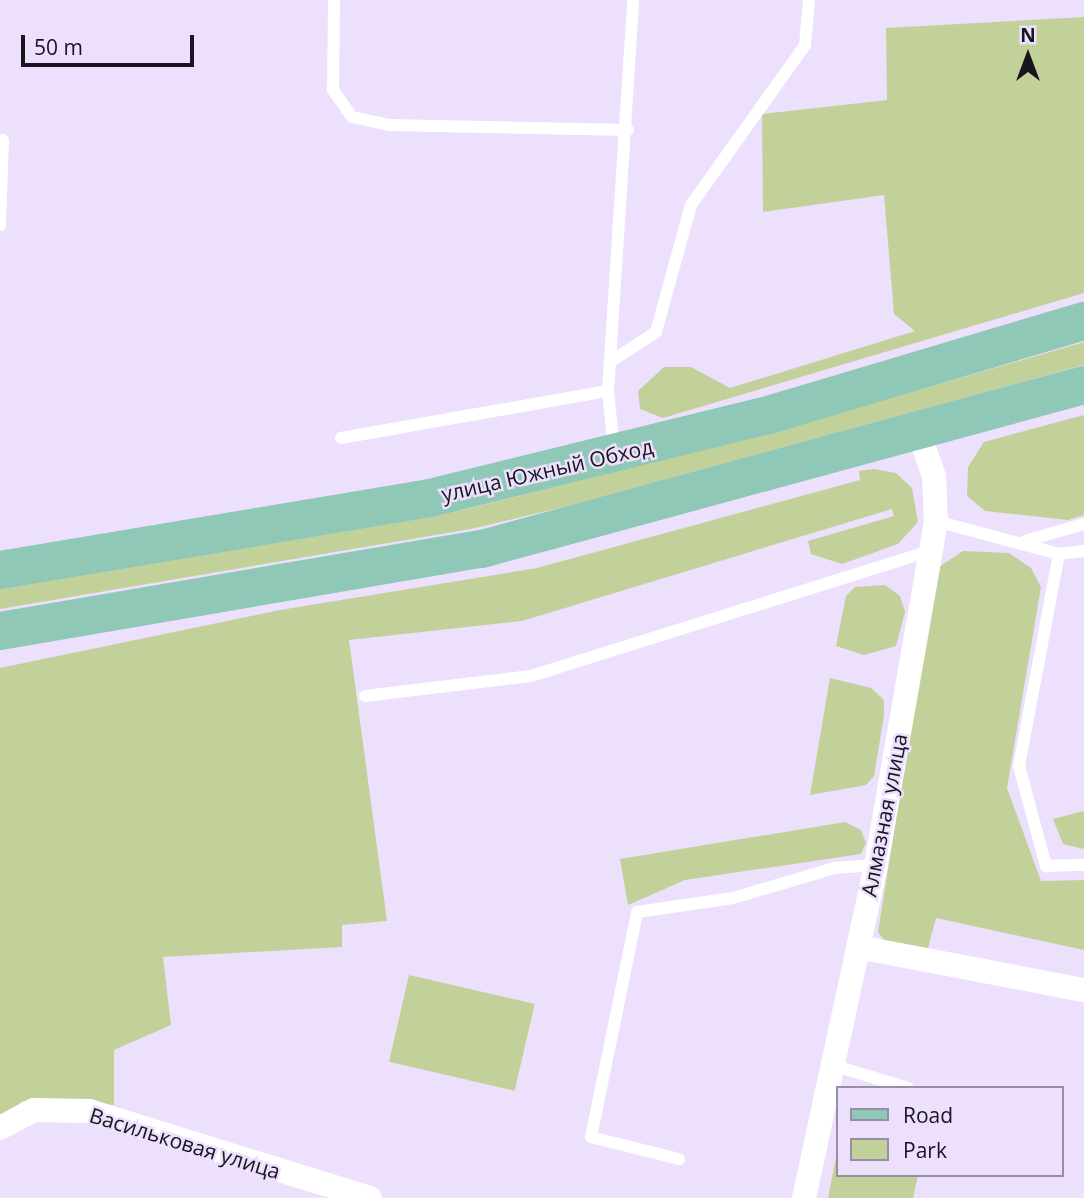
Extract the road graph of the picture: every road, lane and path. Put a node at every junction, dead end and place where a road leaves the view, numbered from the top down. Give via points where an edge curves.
1 (334, 0) edge
2 (633, 0) edge
3 (809, 0) edge
4 (628, 130) junction
5 (3, 140) dead end
6 (0, 225) edge
7 (1084, 321) edge
8 (610, 362) junction
9 (1084, 385) edge
10 (608, 391) junction
11 (918, 431) junction
12 (341, 438) dead end
13 (615, 455) junction
14 (936, 521) junction
15 (1084, 524) edge
16 (1025, 541) junction
17 (930, 551) junction
18 (1084, 551) edge
19 (1059, 554) junction
20 (0, 570) edge
21 (0, 631) edge
22 (365, 696) dead end
23 (1084, 865) edge
24 (876, 866) junction
25 (858, 947) junction
26 (1084, 990) edge
27 (832, 1065) junction
28 (901, 1086) edge
29 (0, 1128) edge
30 (678, 1159) dead end
31 (370, 1198) edge
32 (804, 1198) edge

1 - 4 lane via 333,90 352,117 389,125
2 - 4 lane
3 - 8 lane via 805,45 691,205 656,332
4 - 8 lane
5 - 6 lane
7 - 13 main road, улица Южный Обход
8 - 10 lane
9 - 11 main road
10 - 12 lane
10 - 13 lane
11 - 14 street, Алмазная улица via 934,475
11 - 21 main road via 482,549
13 - 20 main road, улица Южный Обход via 430,498
14 - 16 lane
14 - 17 street, Алмазная улица
15 - 16 lane
16 - 19 lane
17 - 22 lane via 531,676
17 - 24 street, Алмазная улица
18 - 19 lane
19 - 23 lane via 1019,766 1046,866
24 - 25 street, Алмазная улица
24 - 30 lane via 834,868 733,898 637,912 591,1137
25 - 26 street
25 - 27 street, Алмазная улица
27 - 28 lane
27 - 32 street, Алмазная улица
29 - 31 street, Васильковая улица via 34,1111 89,1111

